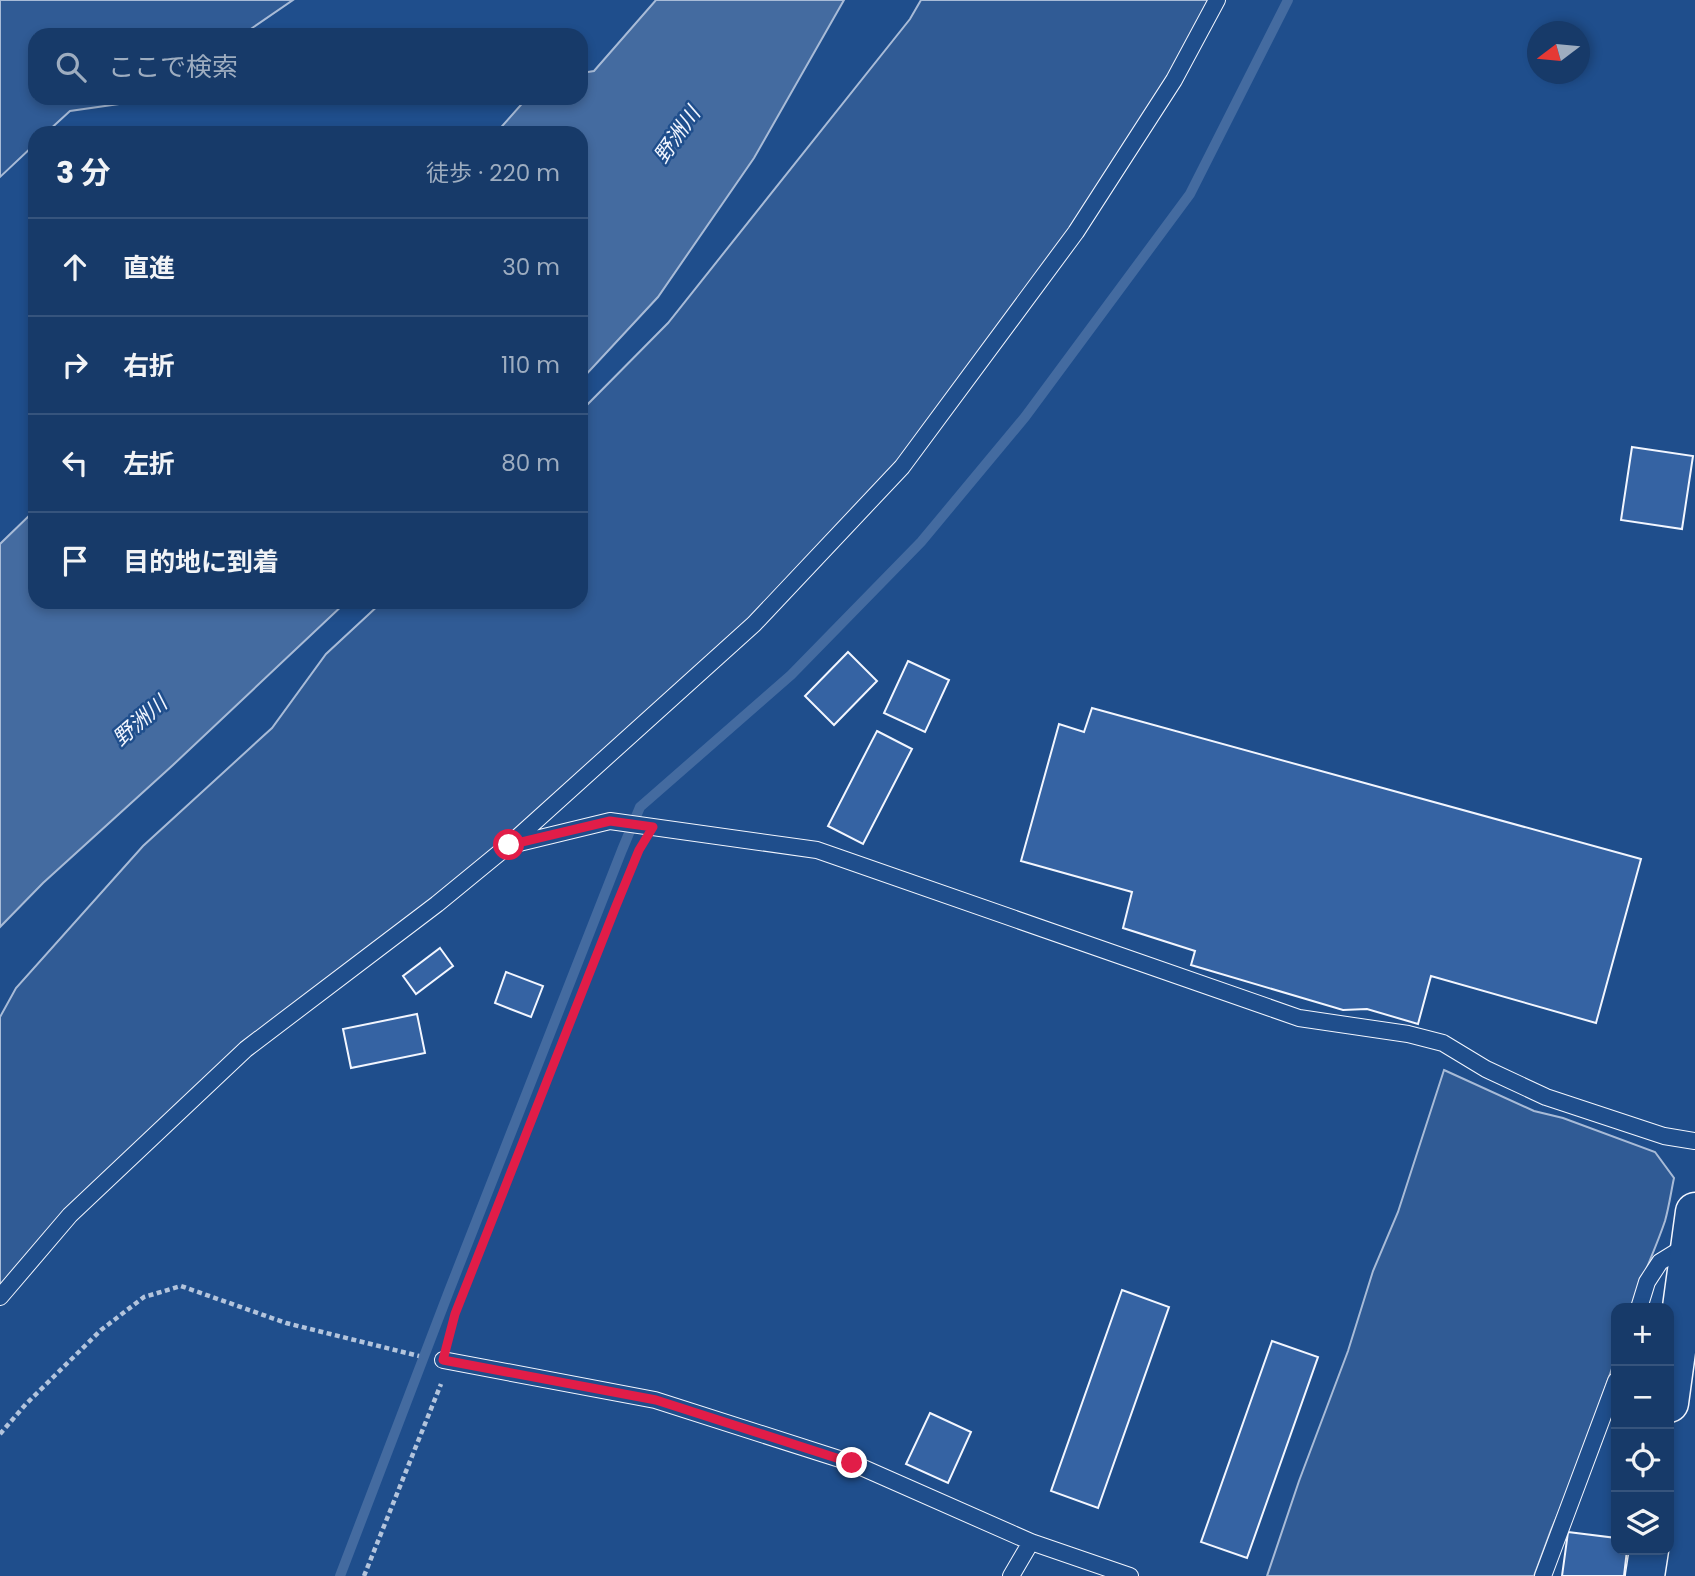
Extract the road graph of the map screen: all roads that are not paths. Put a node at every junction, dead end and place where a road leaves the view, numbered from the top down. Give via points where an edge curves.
1 (1217, 0) edge
2 (509, 845) junction
3 (1695, 1141) edge
4 (1693, 1228) edge
5 (0, 1297) edge
6 (1641, 1303) edge
7 (448, 1361) road end
8 (1674, 1367) edge
9 (1611, 1394) edge
10 (1031, 1542) junction
11 (1647, 1555) edge
12 (1011, 1576) edge
13 (1130, 1576) edge
14 (1543, 1576) edge
15 (1645, 1576) edge

1 - 2 lane via 1174,80 1076,232 902,467 754,624
2 - 3 lane via 610,821 817,850 1299,1018 1443,1043 1546,1097 1664,1136
2 - 5 lane via 246,1049 70,1215
4 - 6 lane via 1660,1262
4 - 8 highway
7 - 10 lane via 656,1400 852,1463
9 - 14 lane
10 - 12 lane
10 - 13 lane
11 - 15 highway

